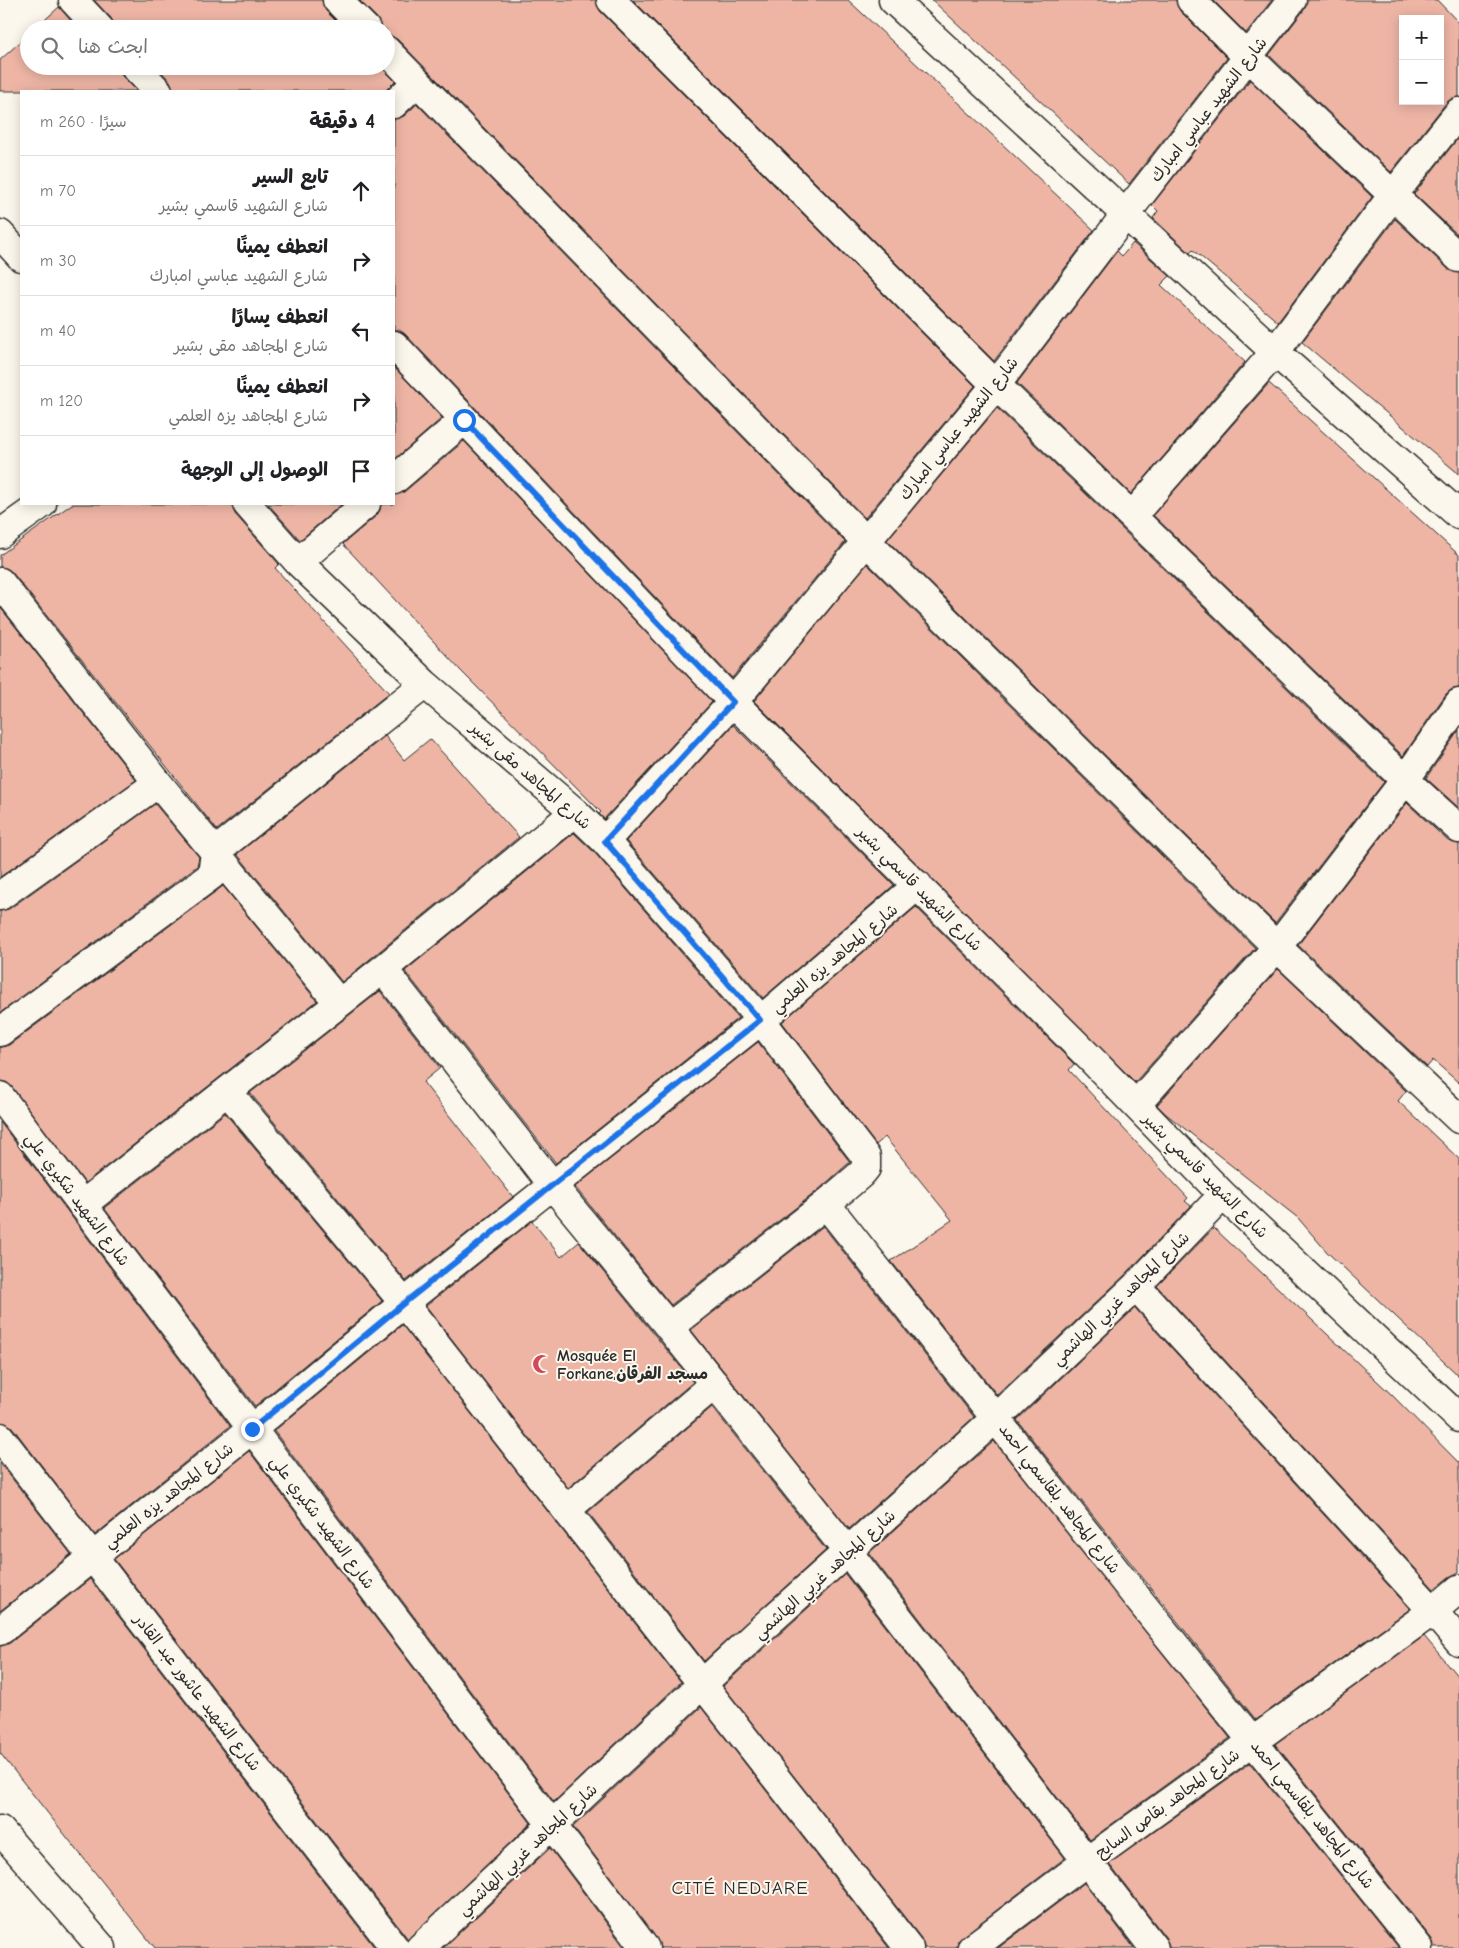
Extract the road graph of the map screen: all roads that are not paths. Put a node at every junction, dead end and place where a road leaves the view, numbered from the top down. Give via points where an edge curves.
1 (73, 0) edge
2 (338, 0) edge
3 (611, 0) edge
4 (893, 0) edge
5 (1192, 0) edge
6 (1292, 0) edge
7 (92, 20) edge
8 (357, 20) edge
9 (1249, 58) junction
10 (395, 59) edge
11 (143, 75) edge
12 (417, 82) junction
13 (157, 90) edge
14 (395, 103) edge
15 (1459, 112) edge
16 (1393, 195) junction
17 (1125, 215) junction
18 (0, 234) edge
19 (20, 257) edge
20 (1459, 258) edge
21 (395, 346) edge
22 (1275, 352) junction
23 (996, 385) junction
24 (464, 420) junction
25 (395, 479) edge
26 (41, 505) edge
27 (248, 505) edge
28 (365, 505) edge
29 (1459, 515) edge
30 (1132, 516) junction
31 (0, 534) edge
32 (866, 541) junction
33 (298, 562) junction
34 (0, 582) edge
35 (425, 684) junction
36 (733, 702) junction
37 (1459, 703) edge
38 (1405, 780) junction
39 (158, 783) junction
40 (575, 812) junction
41 (1459, 829) edge
42 (605, 841) junction
43 (215, 852) junction
44 (918, 885) junction
45 (0, 896) edge
46 (1277, 947) junction
47 (383, 969) junction
48 (339, 1003) junction
49 (760, 1020) junction
50 (0, 1032) edge
51 (228, 1092) junction
52 (0, 1096) edge
53 (1136, 1105) junction
54 (1459, 1119) edge
55 (553, 1186) junction
56 (1223, 1195) junction
57 (826, 1204) junction
58 (82, 1205) junction
59 (1136, 1286) junction
60 (404, 1303) junction
61 (669, 1327) junction
62 (715, 1384) junction
63 (996, 1418) junction
64 (1459, 1418) edge
65 (252, 1429) junction
66 (0, 1436) edge
67 (566, 1510) junction
68 (848, 1552) junction
69 (93, 1555) junction
70 (1459, 1589) edge
71 (1433, 1610) junction
72 (0, 1631) edge
73 (1459, 1642) edge
74 (702, 1685) junction
75 (1254, 1740) junction
76 (553, 1825) junction
77 (0, 1830) edge
78 (1086, 1862) junction
79 (102, 1948) edge
80 (395, 1948) edge
81 (420, 1948) edge
82 (645, 1948) edge
83 (909, 1948) edge
84 (972, 1948) edge
85 (1154, 1948) edge
86 (1419, 1948) edge

1 - 7 street
2 - 8 street
3 - 23 street
4 - 17 street
5 - 9 street
6 - 9 street, شارع الشهيد عباسي امبارك
9 - 16 street
9 - 17 street, شارع الشهيد عباسي امبارك
10 - 12 street
11 - 13 street
12 - 14 street
12 - 32 street
15 - 16 street
16 - 20 street
16 - 22 street
17 - 22 street
17 - 23 street, شارع الشهيد عباسي امبارك
18 - 19 street
21 - 24 street, شارع الشهيد قاسمي بشير
22 - 29 street
22 - 30 street
23 - 30 street
23 - 32 street, شارع الشهيد عباسي امبارك
24 - 25 street
24 - 36 street, شارع الشهيد قاسمي بشير
26 - 31 street
27 - 33 street, شارع المجاهد مقى بشير
28 - 33 street
30 - 38 street
32 - 36 street, شارع الشهيد عباسي امبارك
32 - 46 street
33 - 35 street, شارع المجاهد مقى بشير
34 - 39 street
35 - 40 street, شارع المجاهد مقى بشير
35 - 43 street
36 - 42 street, شارع الشهيد عباسي امبارك
36 - 44 street, شارع الشهيد قاسمي بشير
37 - 38 street
38 - 41 street
38 - 46 street
39 - 43 street
39 - 45 street
40 - 42 street, شارع المجاهد مقى بشير
40 - 47 street
42 - 49 street, شارع المجاهد مقى بشير
43 - 48 street
43 - 50 street via 212,875
44 - 49 street, شارع المجاهد يزه العلمي
44 - 53 street, شارع الشهيد قاسمي بشير
46 - 53 street
46 - 54 street
47 - 48 street
47 - 55 street
48 - 51 street
49 - 55 street, شارع المجاهد يزه العلمي
49 - 57 street, شارع المجاهد مقى بشير via 866,1157 866,1168 861,1174
51 - 58 street
51 - 60 street
52 - 58 street, شارع الشهيد شكيري علي
53 - 56 street, شارع الشهيد قاسمي بشير
55 - 60 street, شارع المجاهد يزه العلمي
55 - 61 street
56 - 59 street, شارع المجاهد غربي الهاشمي
56 - 64 street, شارع الشهيد قاسمي بشير
57 - 61 street
57 - 63 street, شارع المجاهد بلقاسمي احمد
58 - 65 street, شارع الشهيد شكيري علي
59 - 63 street, شارع المجاهد غربي الهاشمي
59 - 71 street
60 - 65 street, شارع المجاهد يزه العلمي
60 - 67 street
61 - 62 street
62 - 67 street
62 - 68 street
63 - 68 street, شارع المجاهد غربي الهاشمي
63 - 75 street, شارع المجاهد بلقاسمي احمد
65 - 69 street, شارع المجاهد يزه العلمي
65 - 76 street, شارع الشهيد شكيري علي
66 - 69 street, شارع الشهيد عاشور عبد القادر
67 - 74 street
68 - 74 street, شارع المجاهد غربي الهاشمي
68 - 78 street
69 - 72 street, شارع المجاهد يزه العلمي
69 - 80 street, شارع الشهيد عاشور عبد القادر
70 - 71 street, شارع المجاهد بقاص السايح
71 - 73 street
71 - 75 street, شارع المجاهد بقاص السايح
74 - 76 street, شارع المجاهد غربي الهاشمي
74 - 83 street
75 - 78 street, شارع المجاهد بقاص السايح
75 - 86 street, شارع المجاهد بلقاسمي احمد
76 - 81 street, شارع المجاهد غربي الهاشمي
76 - 82 street, شارع الشهيد شكيري علي
77 - 79 street
78 - 84 street, شارع المجاهد بقاص السايح
78 - 85 street

